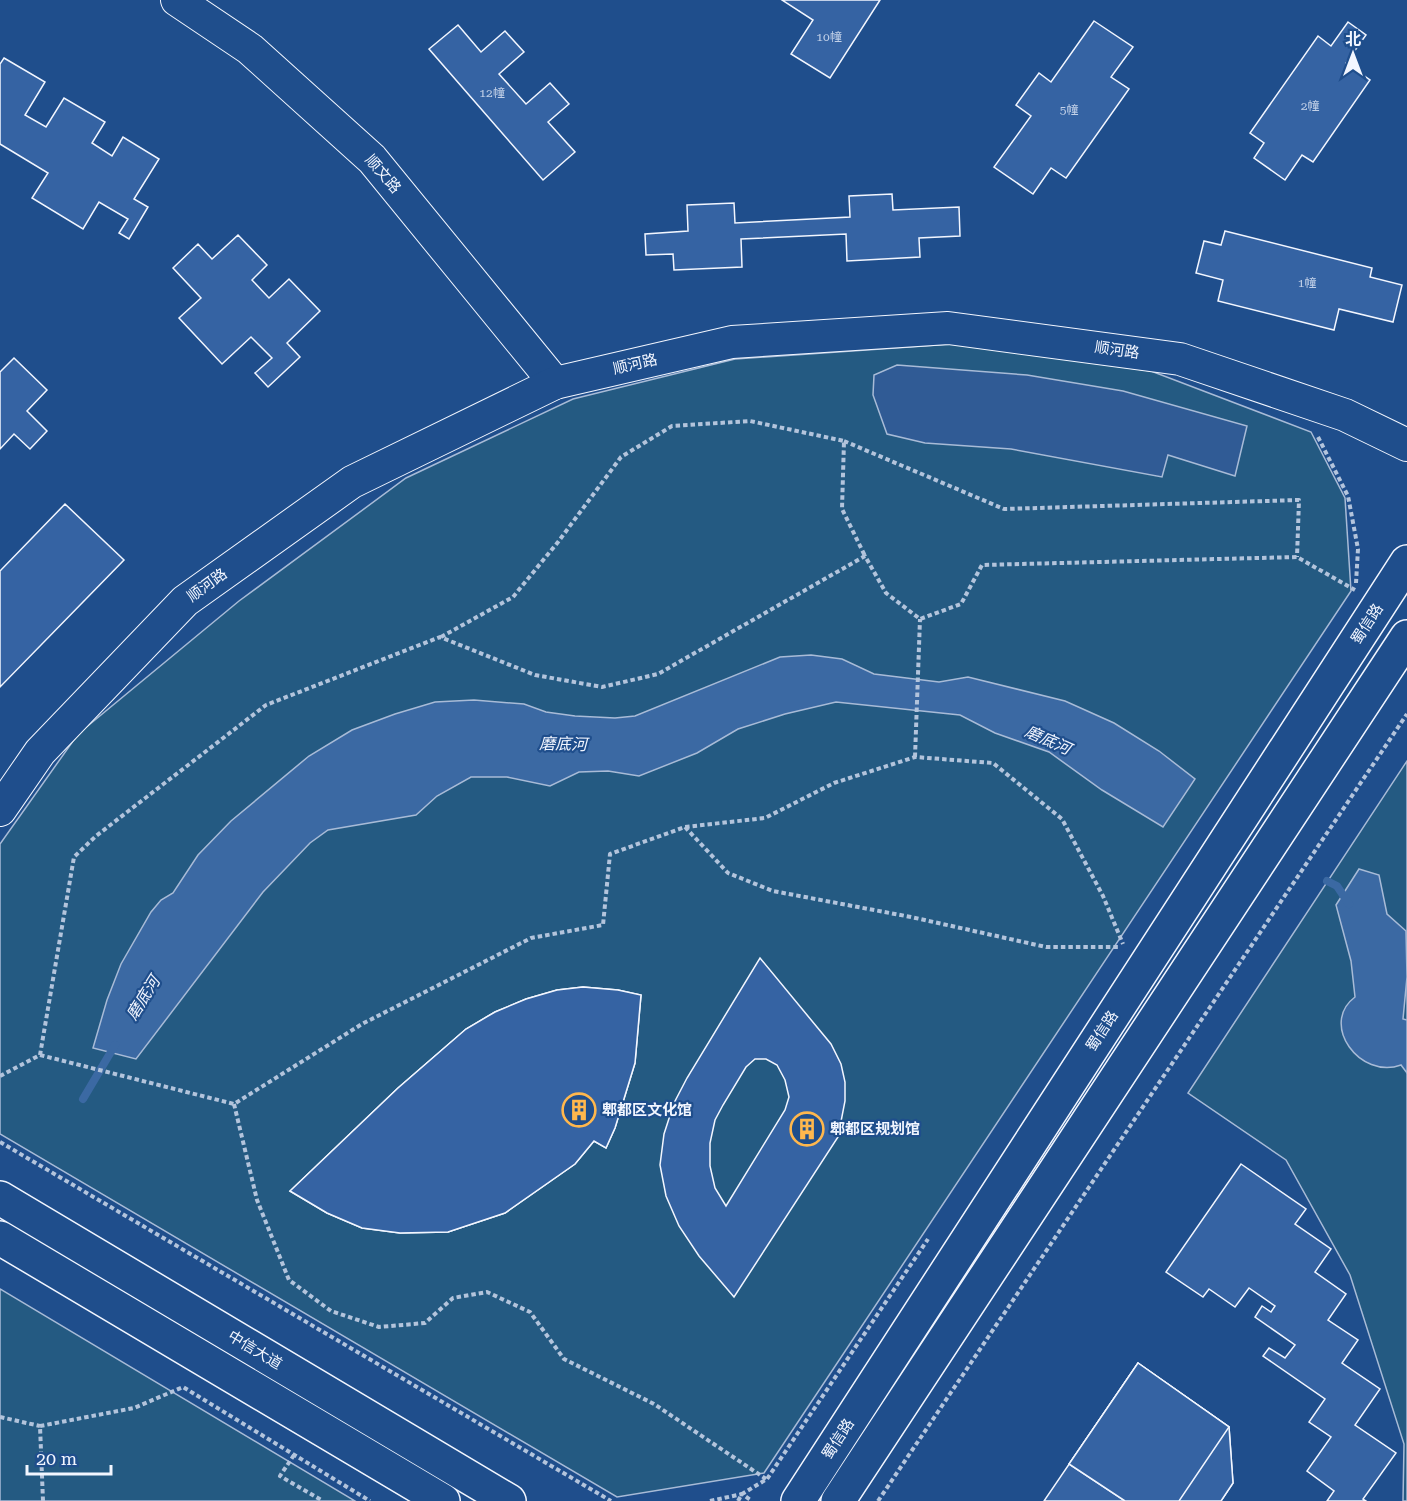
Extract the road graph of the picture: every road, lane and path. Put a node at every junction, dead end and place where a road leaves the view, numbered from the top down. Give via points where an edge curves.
1 (177, 0) edge
2 (555, 383) junction
3 (1313, 427) dead end
4 (844, 441) junction
5 (1407, 445) edge
6 (865, 556) junction
7 (1297, 557) junction
8 (1407, 562) edge
9 (1367, 598) junction
10 (920, 619) junction
11 (440, 637) junction
12 (1407, 637) edge
13 (1407, 714) edge
14 (915, 757) junction
15 (0, 810) edge
16 (685, 827) junction
17 (40, 1055) junction
18 (0, 1076) edge
19 (234, 1104) junction
20 (0, 1142) edge
21 (0, 1198) edge
22 (0, 1238) edge
23 (0, 1417) edge
24 (40, 1426) junction
25 (294, 1455) junction
26 (771, 1490) edge
27 (803, 1493) edge
28 (43, 1501) edge
29 (323, 1501) edge
30 (370, 1501) edge
31 (443, 1501) edge
32 (509, 1501) edge
33 (611, 1501) edge
34 (710, 1501) edge
35 (752, 1501) edge
36 (838, 1501) edge
37 (878, 1501) edge

1 - 2 street, 顺文路 via 250,49 372,159
2 - 5 street, 顺河路 via 732,342 948,328 1180,359 1345,415
2 - 15 street, 顺河路 via 352,482 185,601 40,752
3 - 9 path via 1348,496
4 - 6 path via 842,509
4 - 7 path via 1004,509 1299,500
4 - 11 path via 750,421 672,426 621,457 513,597
6 - 10 path via 886,593
6 - 11 path via 658,674 602,687 535,675
7 - 9 path
7 - 10 path via 981,565 961,604
8 - 9 main road, 蜀信路
9 - 27 main road, 蜀信路
10 - 14 path
11 - 17 path via 266,705 74,856
12 - 36 main road
13 - 37 path
14 - 16 path via 834,783 765,818
14 - 16 path via 993,764 1062,819 1103,896 1124,947 1046,947 773,891 728,873
16 - 19 path via 610,854 603,925 531,938 362,1024
17 - 18 path
17 - 19 path
19 - 26 path via 257,1200 289,1280 331,1311 379,1327 424,1323 453,1298 487,1292 530,1312 564,1359 654,1404
20 - 33 path
21 - 32 main road, 中信大道
22 - 31 main road
23 - 24 path
24 - 25 path via 134,1408 183,1387
24 - 28 path
25 - 29 path via 280,1476
25 - 30 path
26 - 27 main road
34 - 35 path via 742,1494

